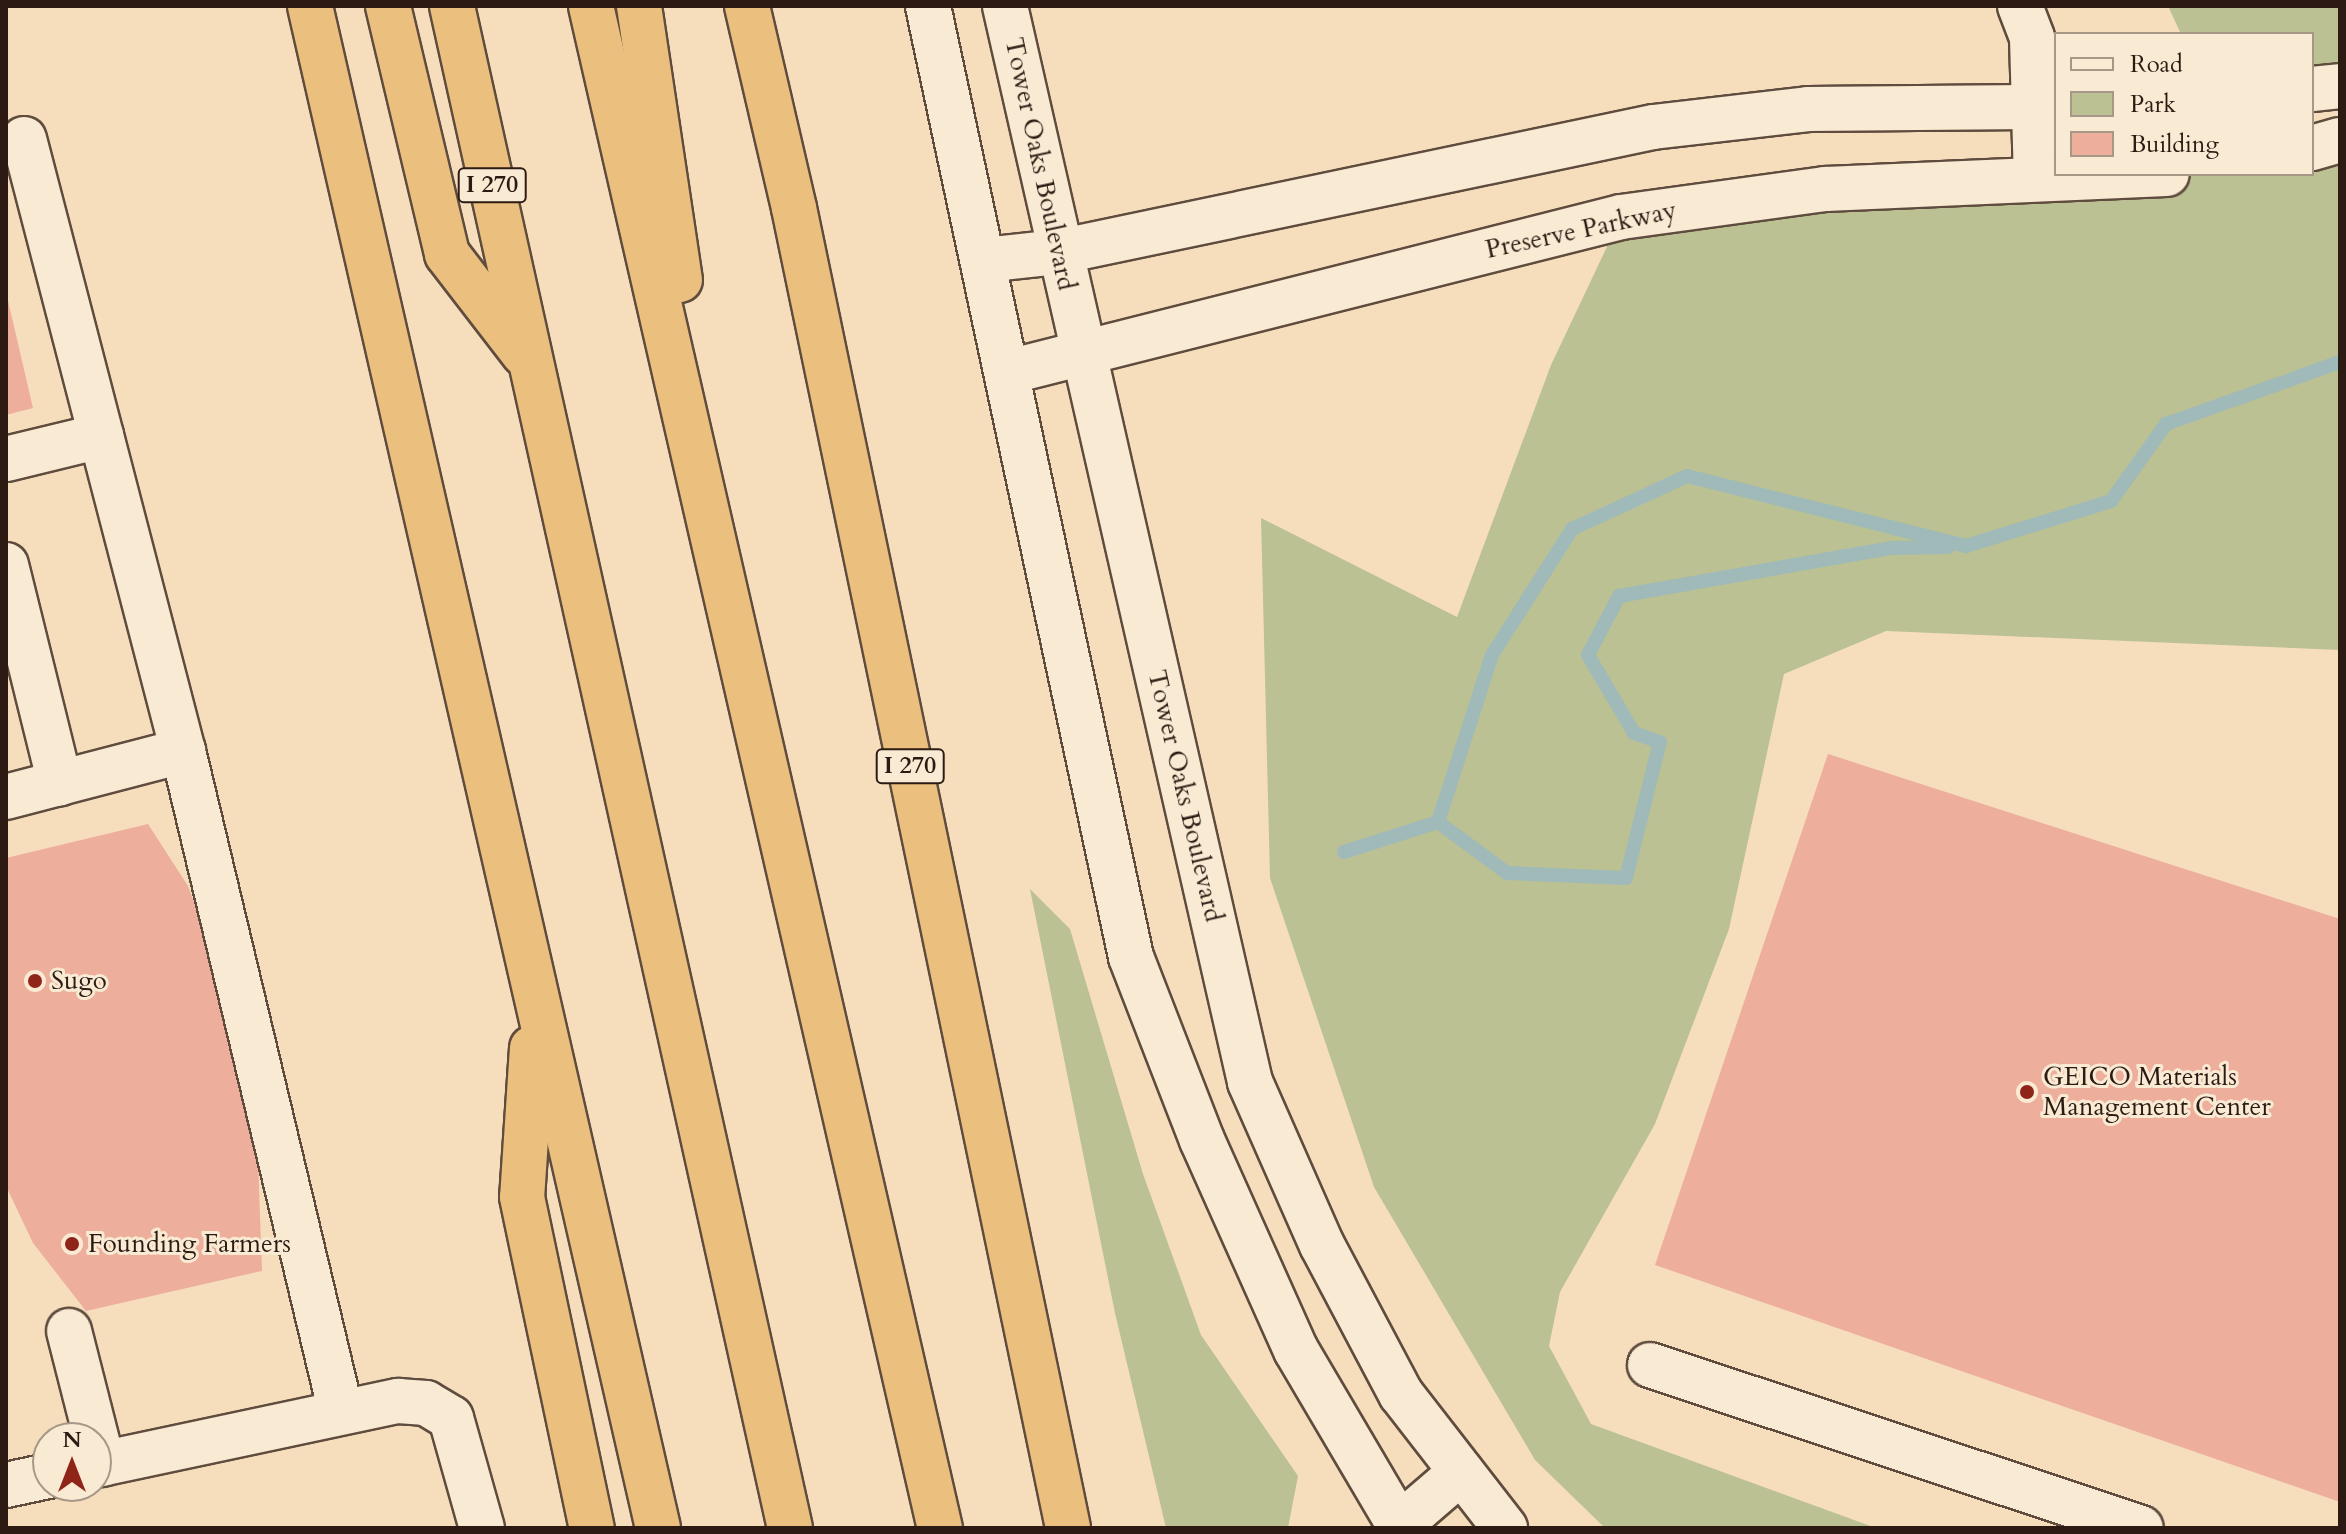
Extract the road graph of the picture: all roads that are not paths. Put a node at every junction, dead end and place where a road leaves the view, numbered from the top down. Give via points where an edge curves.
1 (310, 6) edge
2 (388, 6) edge
3 (452, 6) edge
4 (591, 6) edge
5 (639, 6) edge
6 (747, 6) edge
7 (928, 6) edge
8 (1005, 6) edge
9 (2020, 6) edge
10 (2340, 86) edge
11 (2314, 89) edge
12 (2046, 107) edge
13 (24, 139) dead end
14 (2340, 140) edge
15 (2314, 147) edge
16 (2102, 176) edge
17 (2036, 178) junction
18 (1058, 252) junction
19 (984, 260) junction
20 (1081, 353) junction
21 (532, 365) junction
22 (1008, 372) junction
23 (101, 436) junction
24 (6, 459) edge
25 (6, 565) edge
26 (729, 619) junction
27 (183, 751) junction
28 (60, 783) junction
29 (6, 797) edge
30 (534, 1002) junction
31 (69, 1331) dead end
32 (1650, 1365) dead end
33 (341, 1412) junction
34 (89, 1422) edge
35 (1050, 1441) junction
36 (112, 1462) edge
37 (1461, 1472) junction
38 (32, 1479) edge
39 (6, 1485) edge
40 (2118, 1524) edge
41 (1398, 1527) edge
42 (482, 1528) edge
43 (592, 1528) edge
44 (658, 1528) edge
45 (790, 1528) edge
46 (940, 1528) edge
47 (1068, 1528) edge
48 (1076, 1528) edge
49 (1505, 1528) edge

1 - 30 highway
2 - 21 highway via 447,254
3 - 21 highway, I 270
4 - 26 highway
5 - 26 highway
6 - 35 highway, I 270 via 794,208
7 - 19 street
8 - 18 street, Tower Oaks Boulevard
9 - 12 street
10 - 11 street
12 - 17 street
12 - 18 street via 1808,109 1653,127
13 - 23 street
14 - 15 street
16 - 17 street, Preserve Parkway
17 - 20 street, Preserve Parkway via 1825,189 1621,217
18 - 19 street
18 - 20 street, Tower Oaks Boulevard
19 - 22 street
20 - 22 street, Preserve Parkway
20 - 37 street, Tower Oaks Boulevard via 1250,1082 1322,1245 1401,1394
21 - 45 highway, I 270
22 - 41 street via 1131,957 1202,1140 1296,1350
23 - 24 street
23 - 27 street
25 - 28 street
26 - 46 highway
27 - 28 street
27 - 33 street
28 - 29 street
30 - 43 highway via 522,1197
30 - 44 highway
31 - 34 street
32 - 40 street
33 - 36 street
33 - 42 street via 398,1401 426,1403 451,1418
35 - 47 highway, I 270
35 - 48 highway
37 - 41 street
37 - 49 street, Tower Oaks Boulevard
38 - 39 street

